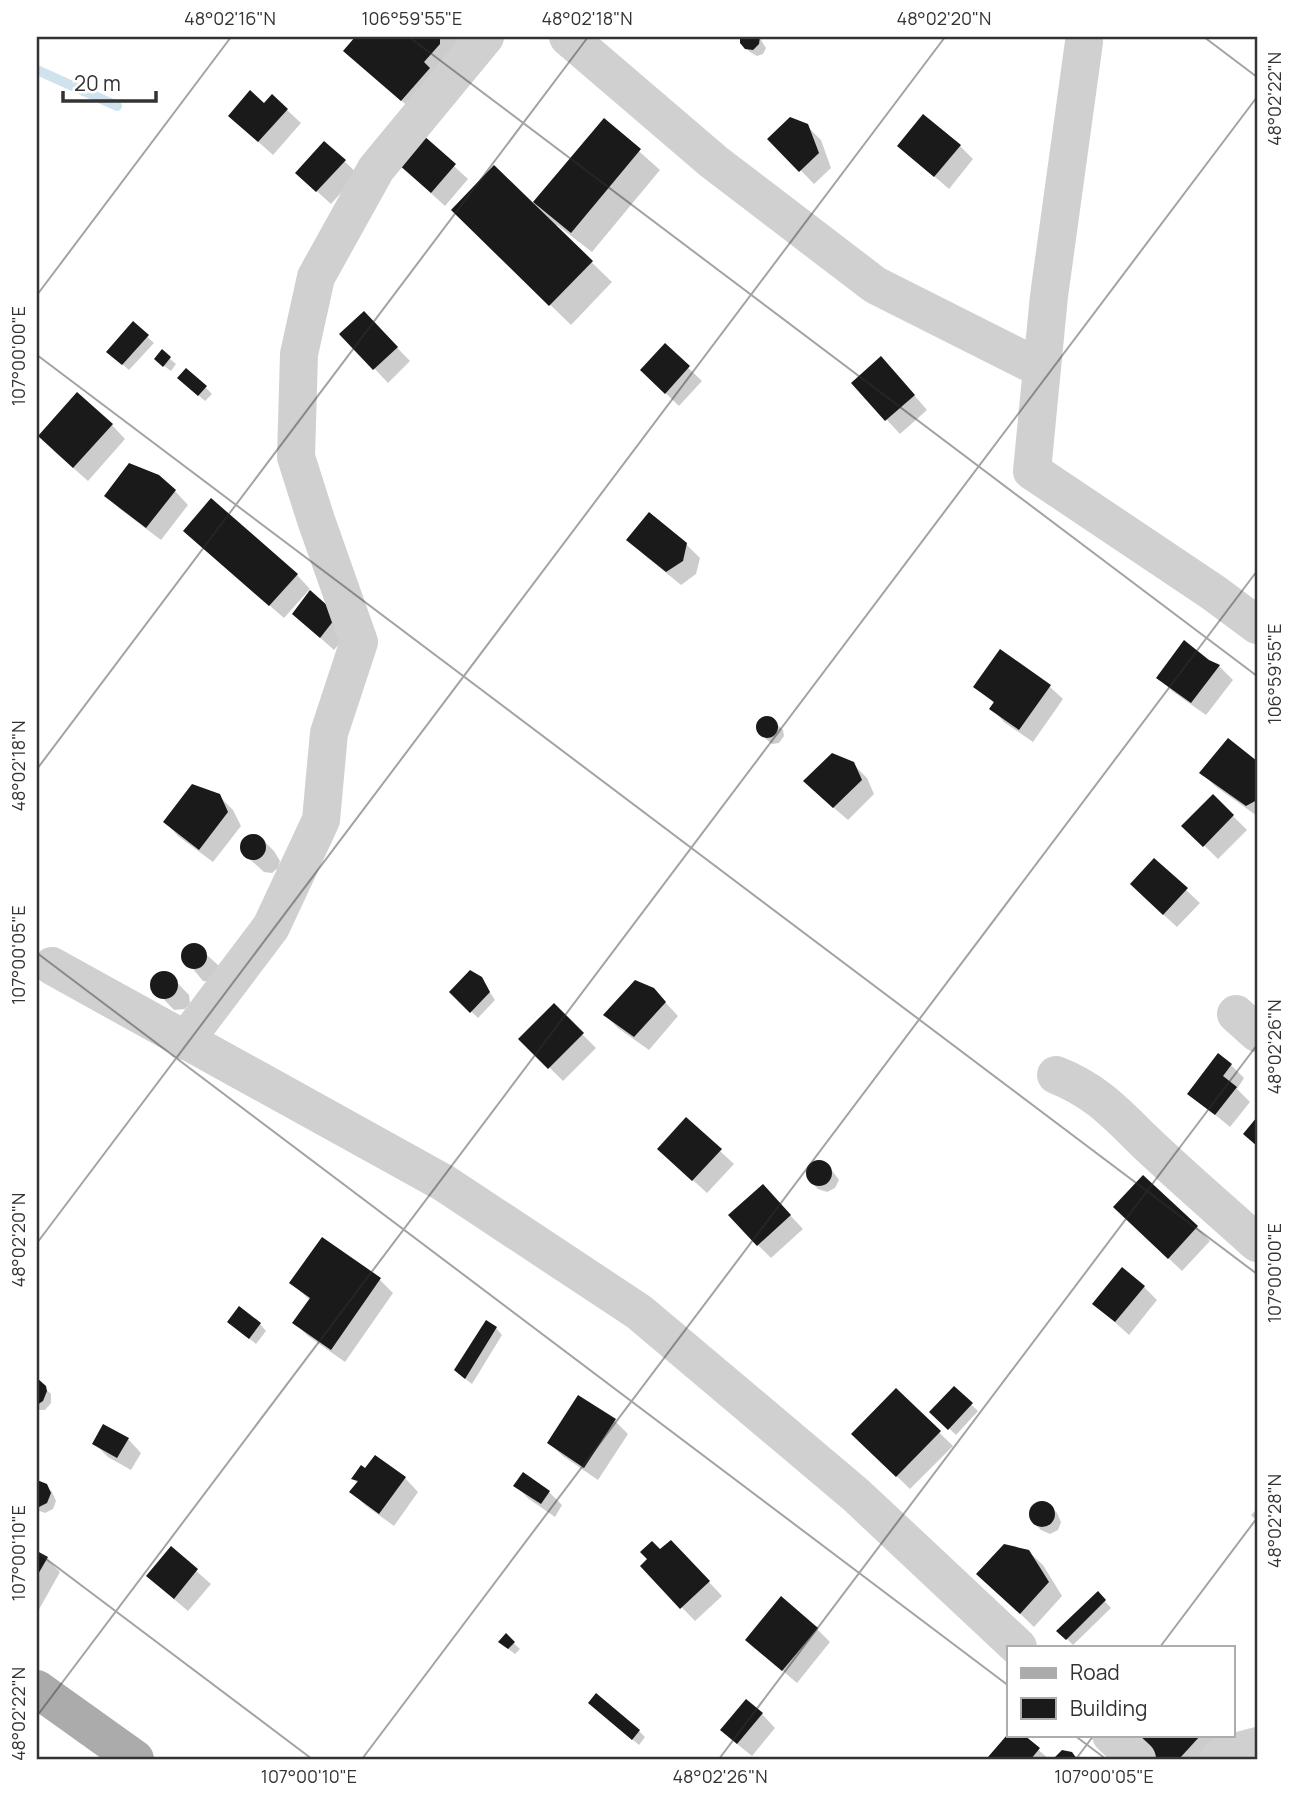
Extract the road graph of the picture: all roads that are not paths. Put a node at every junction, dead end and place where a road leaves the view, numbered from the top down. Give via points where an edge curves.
1 (485, 37) edge
2 (568, 37) edge
3 (1084, 42) dead end
4 (1042, 369) junction
5 (1257, 625) edge
6 (52, 966) dead end
7 (186, 1041) junction
8 (1056, 1075) dead end
9 (1257, 1243) edge
10 (1017, 1646) edge
11 (37, 1689) edge
12 (1112, 1736) edge
13 (1257, 1746) edge
14 (135, 1759) edge
15 (1137, 1759) edge
16 (1218, 1759) edge

1 - 7 street via 376,169 316,277 299,354 296,457 359,642 330,733 321,820 271,927
2 - 4 street via 714,162 875,285
3 - 4 street
4 - 5 street via 1032,471
6 - 7 street
7 - 10 street via 444,1184 639,1312 856,1495
8 - 9 street via 1098,1097
11 - 14 main road
12 - 15 street
13 - 16 street

